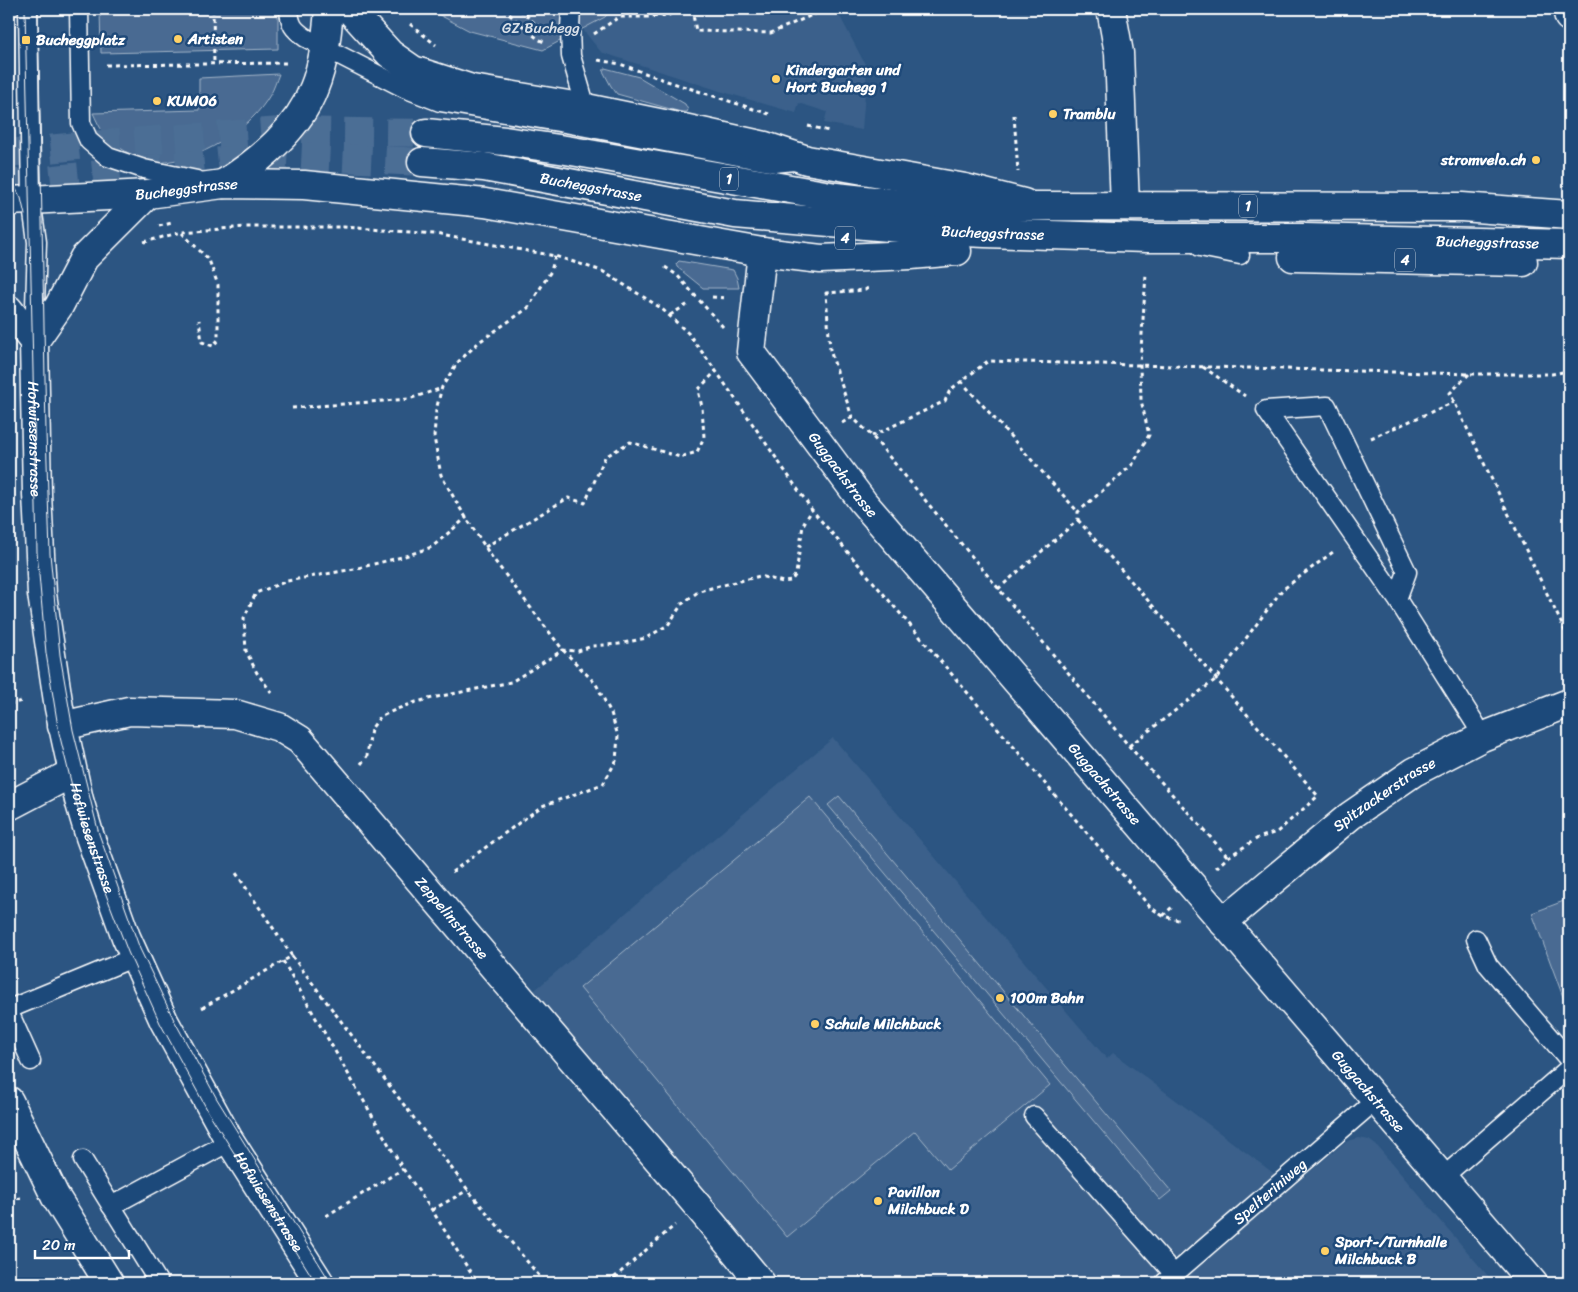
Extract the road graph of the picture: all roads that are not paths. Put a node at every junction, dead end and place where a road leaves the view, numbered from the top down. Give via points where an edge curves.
1 (28, 9) edge
2 (79, 9) edge
3 (289, 9) edge
4 (329, 9) edge
5 (349, 9) edge
6 (571, 9) edge
7 (1111, 9) edge
8 (1567, 9) edge
9 (1569, 17) edge
10 (324, 47) junction
11 (586, 108) junction
12 (426, 133) tunnel mouth
13 (807, 160) junction
14 (422, 162) tunnel mouth
15 (223, 184) junction
16 (148, 194) junction
17 (1569, 195) edge
18 (20, 200) edge
19 (1033, 206) junction
20 (1125, 206) junction
21 (1462, 207) junction
22 (734, 214) junction
23 (1569, 215) edge
24 (1148, 238) junction
25 (1569, 244) edge
26 (957, 251) junction
27 (762, 252) junction
28 (1240, 255) junction
29 (1569, 262) edge
30 (9, 310) edge
31 (34, 342) junction
32 (1397, 599) junction
33 (1569, 703) edge
34 (62, 726) junction
35 (1482, 737) junction
36 (72, 773) junction
37 (9, 806) edge
38 (1223, 922) junction
39 (1476, 939) dead end
40 (135, 957) junction
41 (9, 1011) edge
42 (1569, 1060) edge
43 (31, 1062) dead end
44 (1569, 1068) edge
45 (1376, 1100) junction
46 (9, 1101) edge
47 (1034, 1116) dead end
48 (231, 1142) junction
49 (83, 1160) dead end
50 (1443, 1177) junction
51 (111, 1206) junction
52 (1169, 1279) edge
53 (109, 1283) edge
54 (159, 1283) edge
55 (320, 1283) edge
56 (762, 1283) edge
57 (1533, 1283) edge

1 - 18 lane
2 - 15 lane via 80,123 89,141 108,157 144,169
3 - 10 lane via 294,30
4 - 10 street
5 - 11 street, Bucheggstrasse via 390,54 413,70 472,89
6 - 11 lane via 571,50
7 - 20 street via 1119,53
8 - 9 street
10 - 13 lane via 404,88 440,102 775,163
10 - 15 street via 319,75 306,106 279,140 244,171
11 - 13 street, Bucheggstrasse via 755,144
12 - 19 street, Bucheggstrasse / 1 via 557,149 836,197 957,210
13 - 19 street, Bucheggstrasse via 965,188
14 - 22 street, Bucheggstrasse / 1 via 484,167
15 - 16 street, Bucheggstrasse
15 - 27 street, Bucheggstrasse via 304,185 485,203
16 - 18 street, Bucheggstrasse
16 - 31 street via 84,258
17 - 21 street
18 - 31 lane via 37,242
19 - 20 street, Bucheggstrasse / 1
20 - 21 street, Bucheggstrasse / 1
21 - 23 street, Bucheggstrasse / 1
22 - 24 street, Bucheggstrasse / 1 via 924,230
22 - 26 street, 4 via 839,237
24 - 25 street, Bucheggstrasse / 1
24 - 28 lane
26 - 27 street, Bucheggstrasse via 821,259
26 - 28 street, 4
27 - 38 street, Guggachstrasse via 751,352 863,502
28 - 29 street, 4
30 - 31 street
31 - 34 street, Hofwiesenstrasse via 42,594
32 - 32 lane via 1406,572 1327,406 1266,410
32 - 35 lane
33 - 35 street, Spitzackerstrasse
34 - 36 street, Hofwiesenstrasse
34 - 56 street, Zeppelinstrasse via 129,711 235,714 279,727 300,740
35 - 38 street, Spitzackerstrasse via 1414,772 1350,816
36 - 37 street
36 - 40 street, Hofwiesenstrasse via 101,871
38 - 45 street, Guggachstrasse
39 - 42 lane via 1488,965
40 - 41 lane
40 - 48 street, Hofwiesenstrasse via 164,1021
41 - 43 lane
44 - 50 lane
45 - 50 street, Guggachstrasse
45 - 52 lane, Spelteriniweg
46 - 53 street via 55,1196
47 - 52 lane
48 - 51 lane
48 - 55 street, Hofwiesenstrasse
49 - 51 lane
50 - 57 street, Guggachstrasse
51 - 54 lane

